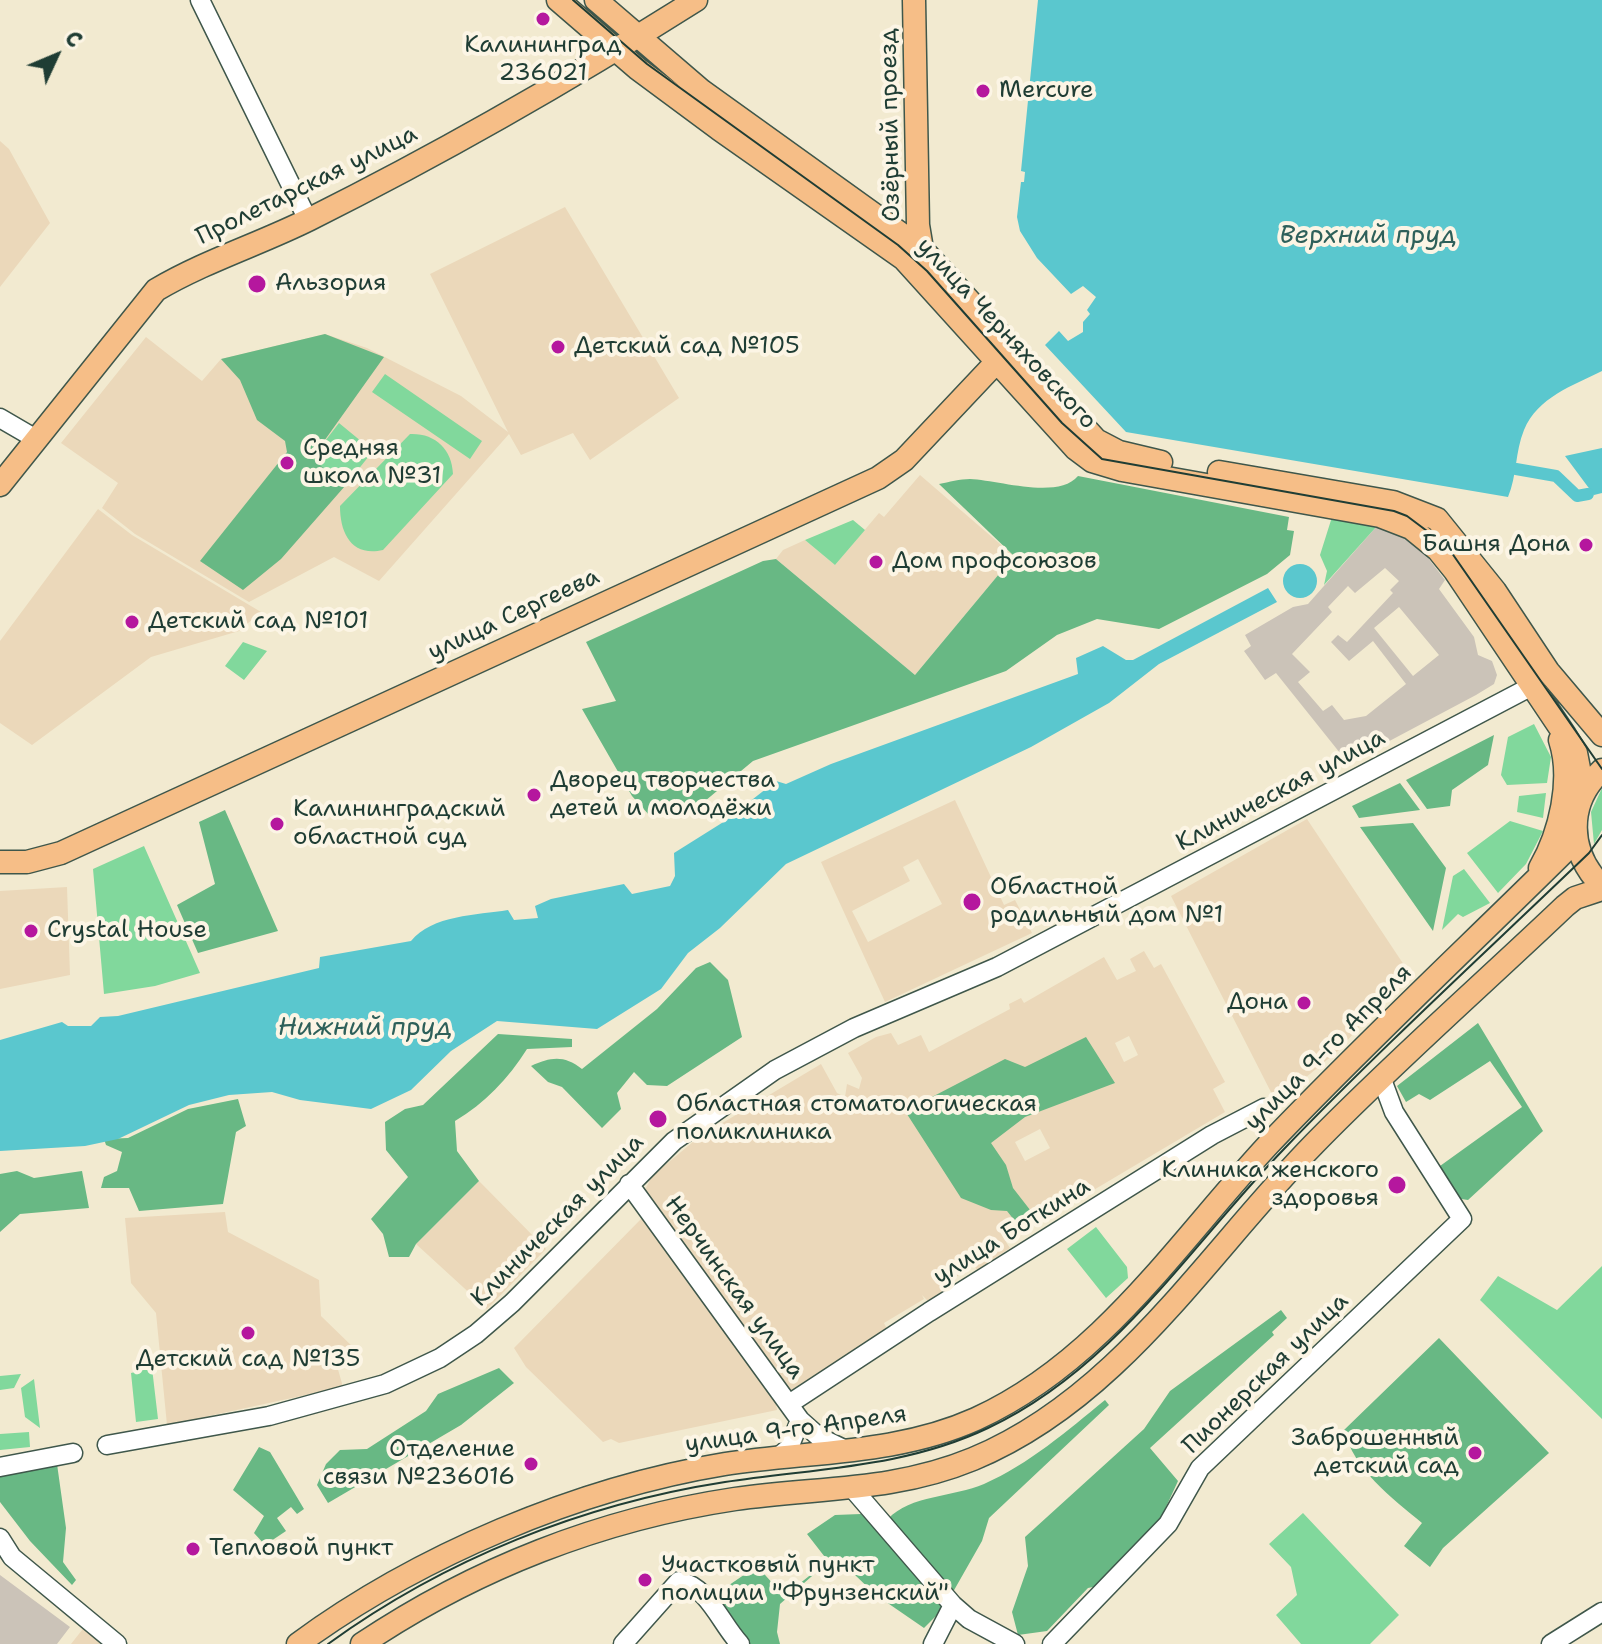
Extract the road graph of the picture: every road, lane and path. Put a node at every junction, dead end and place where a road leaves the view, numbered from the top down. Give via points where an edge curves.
1 (200, 0) edge
2 (558, 0) edge
3 (596, 0) edge
4 (696, 0) edge
5 (914, 0) edge
6 (636, 37) junction
7 (615, 50) junction
8 (308, 220) junction
9 (922, 249) junction
10 (1002, 355) junction
11 (0, 418) edge
12 (36, 439) junction
13 (0, 485) edge
14 (1528, 688) junction
15 (1568, 695) junction
16 (1551, 719) junction
17 (1602, 721) edge
18 (1602, 735) edge
19 (1602, 770) edge
20 (1583, 789) junction
21 (1576, 835) junction
22 (0, 862) edge
23 (1536, 876) junction
24 (1602, 887) edge
25 (1602, 902) edge
26 (1565, 906) junction
27 (1381, 1077) junction
28 (1351, 1106) junction
29 (1264, 1108) junction
30 (1302, 1111) junction
31 (1394, 1112) junction
32 (1271, 1142) junction
33 (629, 1184) junction
34 (795, 1412) junction
35 (107, 1445) dead end
36 (850, 1452) junction
37 (73, 1453) dead end
38 (777, 1458) junction
39 (0, 1467) edge
40 (888, 1485) junction
41 (853, 1489) junction
42 (880, 1521) junction
43 (0, 1538) edge
44 (953, 1605) junction
45 (1602, 1612) edge
46 (117, 1644) edge
47 (298, 1644) edge
48 (362, 1644) edge
49 (623, 1644) edge
50 (740, 1644) edge
51 (933, 1644) edge
52 (1015, 1644) edge
53 (1052, 1644) edge
54 (1551, 1644) edge

1 - 8 street
2 - 7 main road, улица Черняховского
3 - 6 main road, улица Черняховского
4 - 6 main road, Пролетарская улица
5 - 9 main road, Озёрный проезд
6 - 7 main road, Пролетарская улица
6 - 9 main road, улица Черняховского via 702,91
7 - 8 main road, Пролетарская улица
7 - 10 main road, улица Черняховского via 891,248
8 - 12 main road, Пролетарская улица via 156,290
9 - 10 main road, улица Черняховского
10 - 14 main road, улица Черняховского via 1076,449 1103,466 1380,516 1411,528 1455,571
10 - 15 main road, улица Черняховского via 1084,429 1119,452 1383,500 1437,519
10 - 22 main road, улица Сергеева via 904,460 878,478 61,853
11 - 12 street
12 - 13 main road, Пролетарская улица
14 - 16 main road, улица Черняховского
14 - 33 street, Клиническая улица via 997,967 854,1028 775,1070 674,1141
15 - 17 main road
15 - 18 main road, улица Черняховского
16 - 20 main road, улица Черняховского via 1576,753
16 - 23 main road via 1565,755 1564,782 1554,838
19 - 20 main road
20 - 21 main road
21 - 23 main road, улица 9-го Апреля
21 - 24 main road via 1581,861
23 - 30 main road, улица 9-го Апреля
24 - 26 main road
25 - 26 main road
26 - 27 main road
27 - 28 main road
27 - 31 street
28 - 31 street via 1363,1100
28 - 40 main road via 1129,1350 1077,1398 997,1448
29 - 30 street
29 - 32 street via 1273,1123
29 - 34 street, улица Боткина via 941,1304
30 - 32 main road, улица 9-го Апреля
31 - 53 street, Пионерская улица via 1462,1219 1200,1468 1168,1524
32 - 36 main road, улица 9-го Апреля via 1111,1322 1051,1376 958,1427
33 - 34 street, Нерчинская улица
33 - 35 street, Клиническая улица via 512,1303 440,1358 385,1384 284,1412
34 - 36 street, Нерчинская улица via 819,1437
34 - 38 street via 796,1437
36 - 38 main road, улица 9-го Апреля
37 - 39 street
38 - 47 main road, улица 9-го Апреля via 693,1470 561,1508 399,1580
40 - 41 main road
40 - 42 street via 879,1503
41 - 42 street
41 - 48 main road via 731,1500 606,1528 462,1585
42 - 44 street
43 - 46 street via 12,1557
44 - 51 street
44 - 52 street
45 - 54 street
49 - 50 street via 679,1581 691,1583 704,1595

